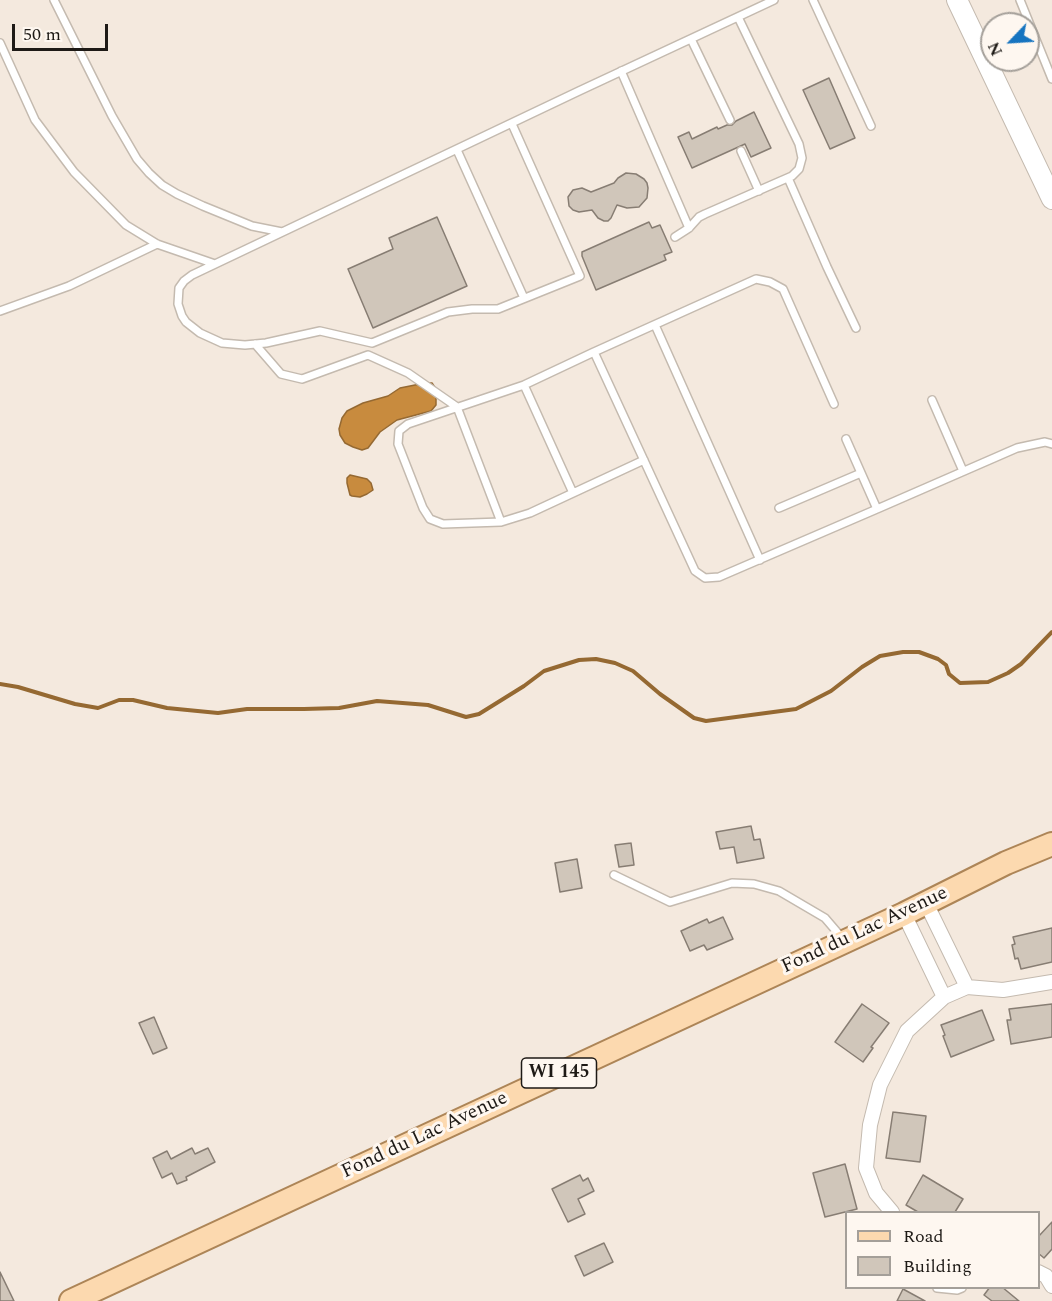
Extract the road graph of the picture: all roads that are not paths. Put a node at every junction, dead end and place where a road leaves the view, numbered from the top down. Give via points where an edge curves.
1 (54, 0) edge
2 (774, 0) edge
3 (813, 0) edge
4 (957, 0) edge
5 (1020, 0) edge
6 (738, 17) junction
7 (691, 39) junction
8 (0, 43) edge
9 (621, 71) junction
10 (1052, 79) edge
11 (730, 120) dead end
12 (512, 124) junction
13 (871, 126) dead end
14 (457, 150) junction
15 (741, 151) dead end
16 (788, 178) junction
17 (759, 191) junction
18 (1052, 199) edge
19 (689, 228) junction
20 (284, 232) junction
21 (675, 237) dead end
22 (157, 244) junction
23 (215, 264) junction
24 (524, 298) junction
25 (0, 311) edge
26 (655, 325) junction
27 (856, 328) dead end
28 (255, 344) junction
29 (594, 352) junction
30 (524, 385) junction
31 (932, 400) dead end
32 (834, 404) dead end
33 (457, 407) junction
34 (846, 439) dead end
35 (1052, 444) edge
36 (644, 460) junction
37 (963, 471) junction
38 (861, 473) junction
39 (573, 493) junction
40 (779, 508) dead end
41 (877, 509) junction
42 (501, 522) junction
43 (760, 560) junction
44 (1052, 832) edge
45 (1052, 844) edge
46 (1006, 863) junction
47 (614, 875) dead end
48 (926, 903) junction
49 (904, 914) junction
50 (844, 941) junction
51 (1052, 982) edge
52 (967, 987) junction
53 (944, 997) junction
54 (891, 1211) edge
55 (1040, 1273) edge
56 (1052, 1286) edge
57 (76, 1300) edge

1 - 20 lane via 112,116 149,173 162,185 203,206 252,226
2 - 6 lane
3 - 13 lane
4 - 18 street
5 - 10 lane
6 - 7 lane
6 - 16 lane via 799,144 801,164
7 - 9 lane
7 - 11 lane
8 - 22 lane via 35,120 74,172 126,225
9 - 12 lane
9 - 19 lane
12 - 14 lane
12 - 24 lane via 580,276
14 - 20 lane
14 - 24 lane
15 - 17 lane
16 - 17 lane
16 - 27 lane
17 - 19 lane via 699,217
19 - 21 lane
20 - 23 lane
22 - 23 lane
22 - 25 lane via 69,286
23 - 28 lane via 184,281 179,288 180,311 186,322 212,339 232,345
24 - 28 lane via 498,309 448,312 372,343 320,331
26 - 29 lane
26 - 32 lane via 756,279 770,282 783,289
26 - 43 lane
28 - 33 lane via 281,374 302,379 368,355 408,374
29 - 30 lane
29 - 36 lane
30 - 33 lane
30 - 39 lane
31 - 37 lane
33 - 42 lane
33 - 42 lane via 408,424 399,431 402,455 430,519 443,524
34 - 38 lane
35 - 37 lane via 1017,448
36 - 39 lane
36 - 43 lane via 694,571 705,578 719,577
37 - 41 lane
38 - 40 lane
38 - 41 lane
39 - 42 lane
41 - 43 lane
44 - 46 main road, Fond du Lac Avenue / WI 145
45 - 46 main road, Fond du Lac Avenue / WI 145
46 - 48 main road, Fond du Lac Avenue / WI 145
47 - 50 lane via 670,902 732,883 779,891 825,918
48 - 49 main road, Fond du Lac Avenue / WI 145
48 - 52 street
49 - 50 main road, Fond du Lac Avenue / WI 145
49 - 53 street
50 - 57 main road, Fond du Lac Avenue / WI 145
51 - 52 street via 1003,990
52 - 53 street
53 - 54 street via 907,1031 880,1085 870,1125 866,1168 876,1193
55 - 56 street

